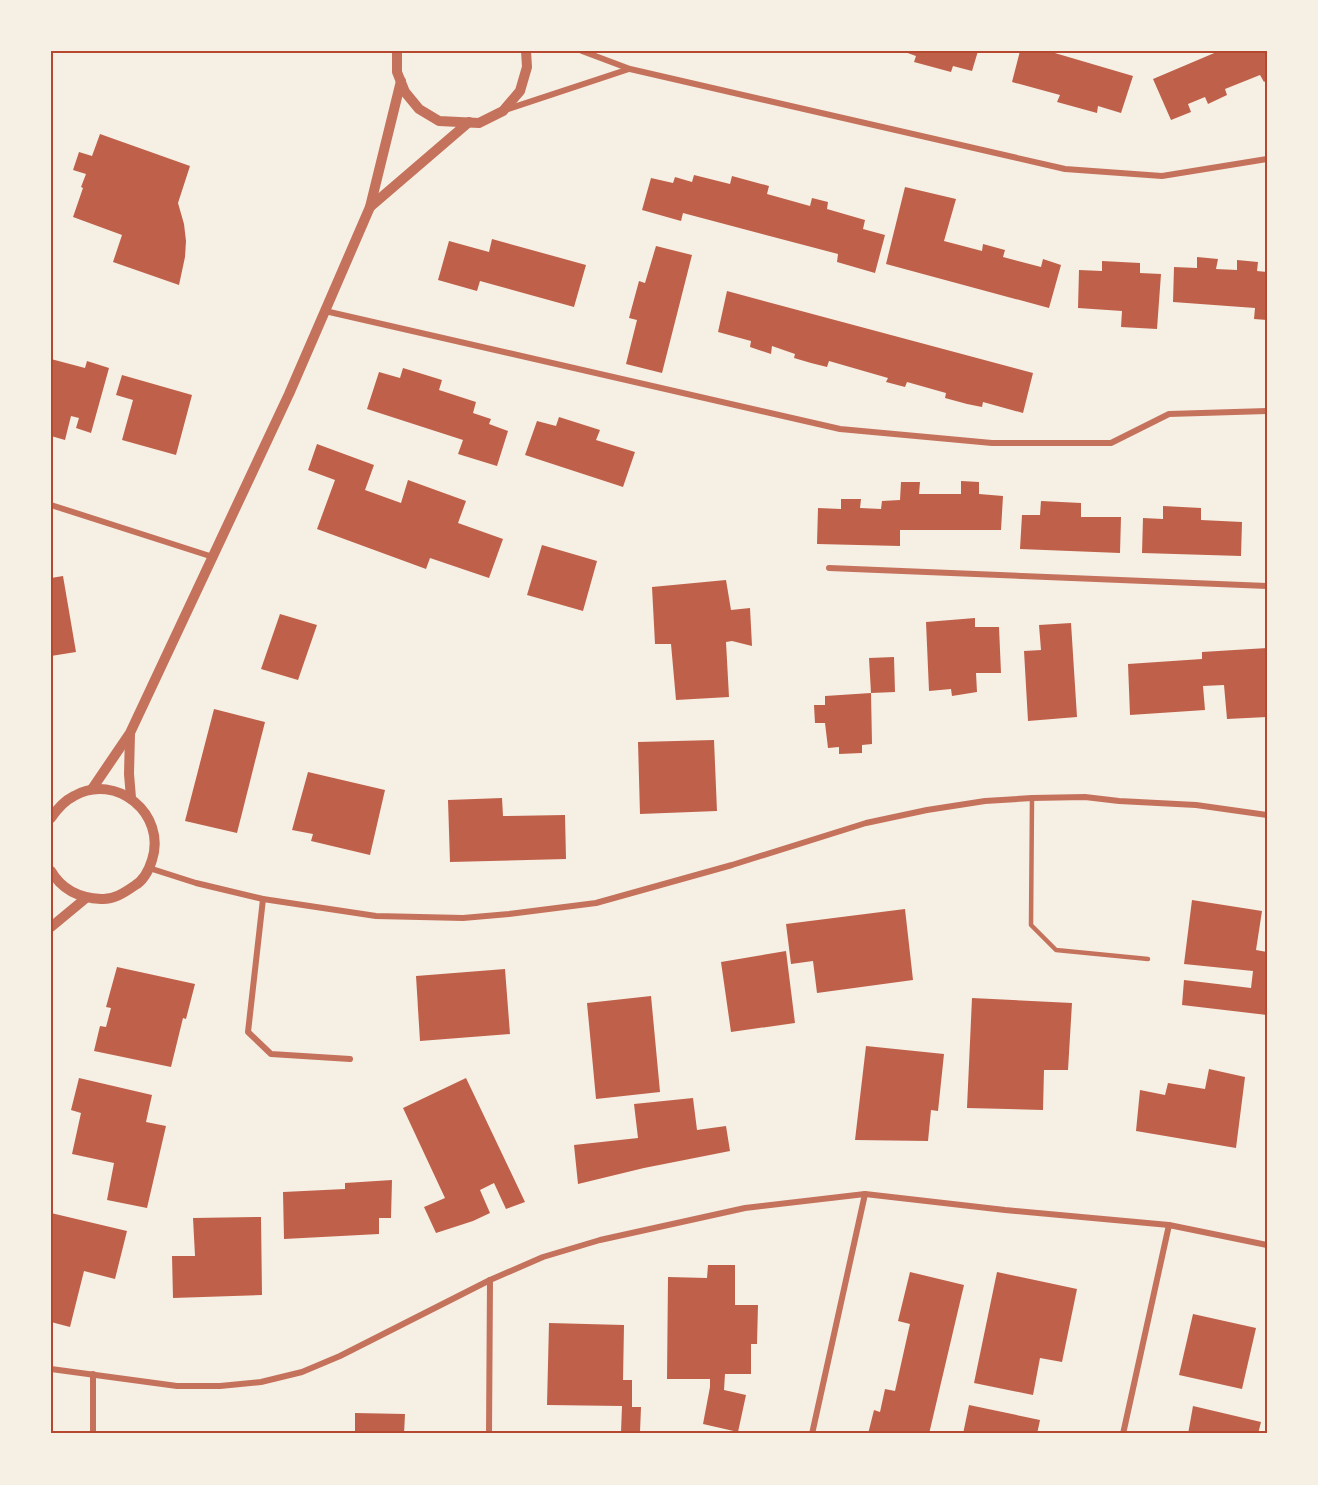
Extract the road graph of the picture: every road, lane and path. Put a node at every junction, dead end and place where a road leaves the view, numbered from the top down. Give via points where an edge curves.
1 (526, 51) edge
2 (582, 51) edge
3 (396, 52) edge
4 (630, 69) junction
5 (401, 81) junction
6 (503, 111) junction
7 (469, 122) junction
8 (1267, 159) edge
9 (370, 207) junction
10 (325, 311) junction
11 (1267, 411) edge
12 (51, 505) edge
13 (214, 557) junction
14 (829, 568) dead end
15 (1267, 586) edge
16 (130, 733) junction
17 (92, 789) junction
18 (131, 798) junction
19 (1032, 798) junction
20 (1267, 815) edge
21 (51, 818) edge
22 (149, 868) junction
23 (51, 873) edge
24 (86, 898) junction
25 (263, 899) junction
26 (51, 927) edge
27 (1148, 959) dead end
28 (350, 1059) dead end
29 (866, 1194) junction
30 (1169, 1225) junction
31 (1267, 1245) edge
32 (490, 1280) junction
33 (51, 1369) edge
34 (93, 1374) junction
35 (93, 1434) edge
36 (489, 1434) edge
37 (812, 1434) edge
38 (1123, 1434) edge

1 - 6 street via 528,67 520,91
2 - 4 street
3 - 5 street
4 - 6 street
4 - 8 street via 1065,169 1162,176
5 - 7 street via 419,110 439,121
5 - 9 street
6 - 7 street via 479,123
7 - 9 street
9 - 10 street
10 - 11 street via 840,429 992,443 1111,443 1169,414
10 - 13 street
12 - 13 street
13 - 16 street
14 - 15 street
16 - 17 street
16 - 18 street
17 - 18 street via 106,789
17 - 21 street via 67,800
18 - 22 street via 151,822 154,854
19 - 20 street via 1085,797 1196,805
19 - 25 street via 985,801 866,823 596,903 462,918 376,916
19 - 27 lane via 1031,925 1056,950
22 - 24 street via 138,884 123,895 104,900
22 - 25 street
23 - 24 street via 61,885
24 - 26 street
25 - 28 street via 248,1032 271,1054
29 - 30 street
29 - 32 street via 745,1208 600,1240 543,1257
29 - 37 street
30 - 31 street
30 - 38 street
32 - 34 street via 340,1356 302,1372 261,1382 177,1386
32 - 36 street
33 - 34 street
34 - 35 street

